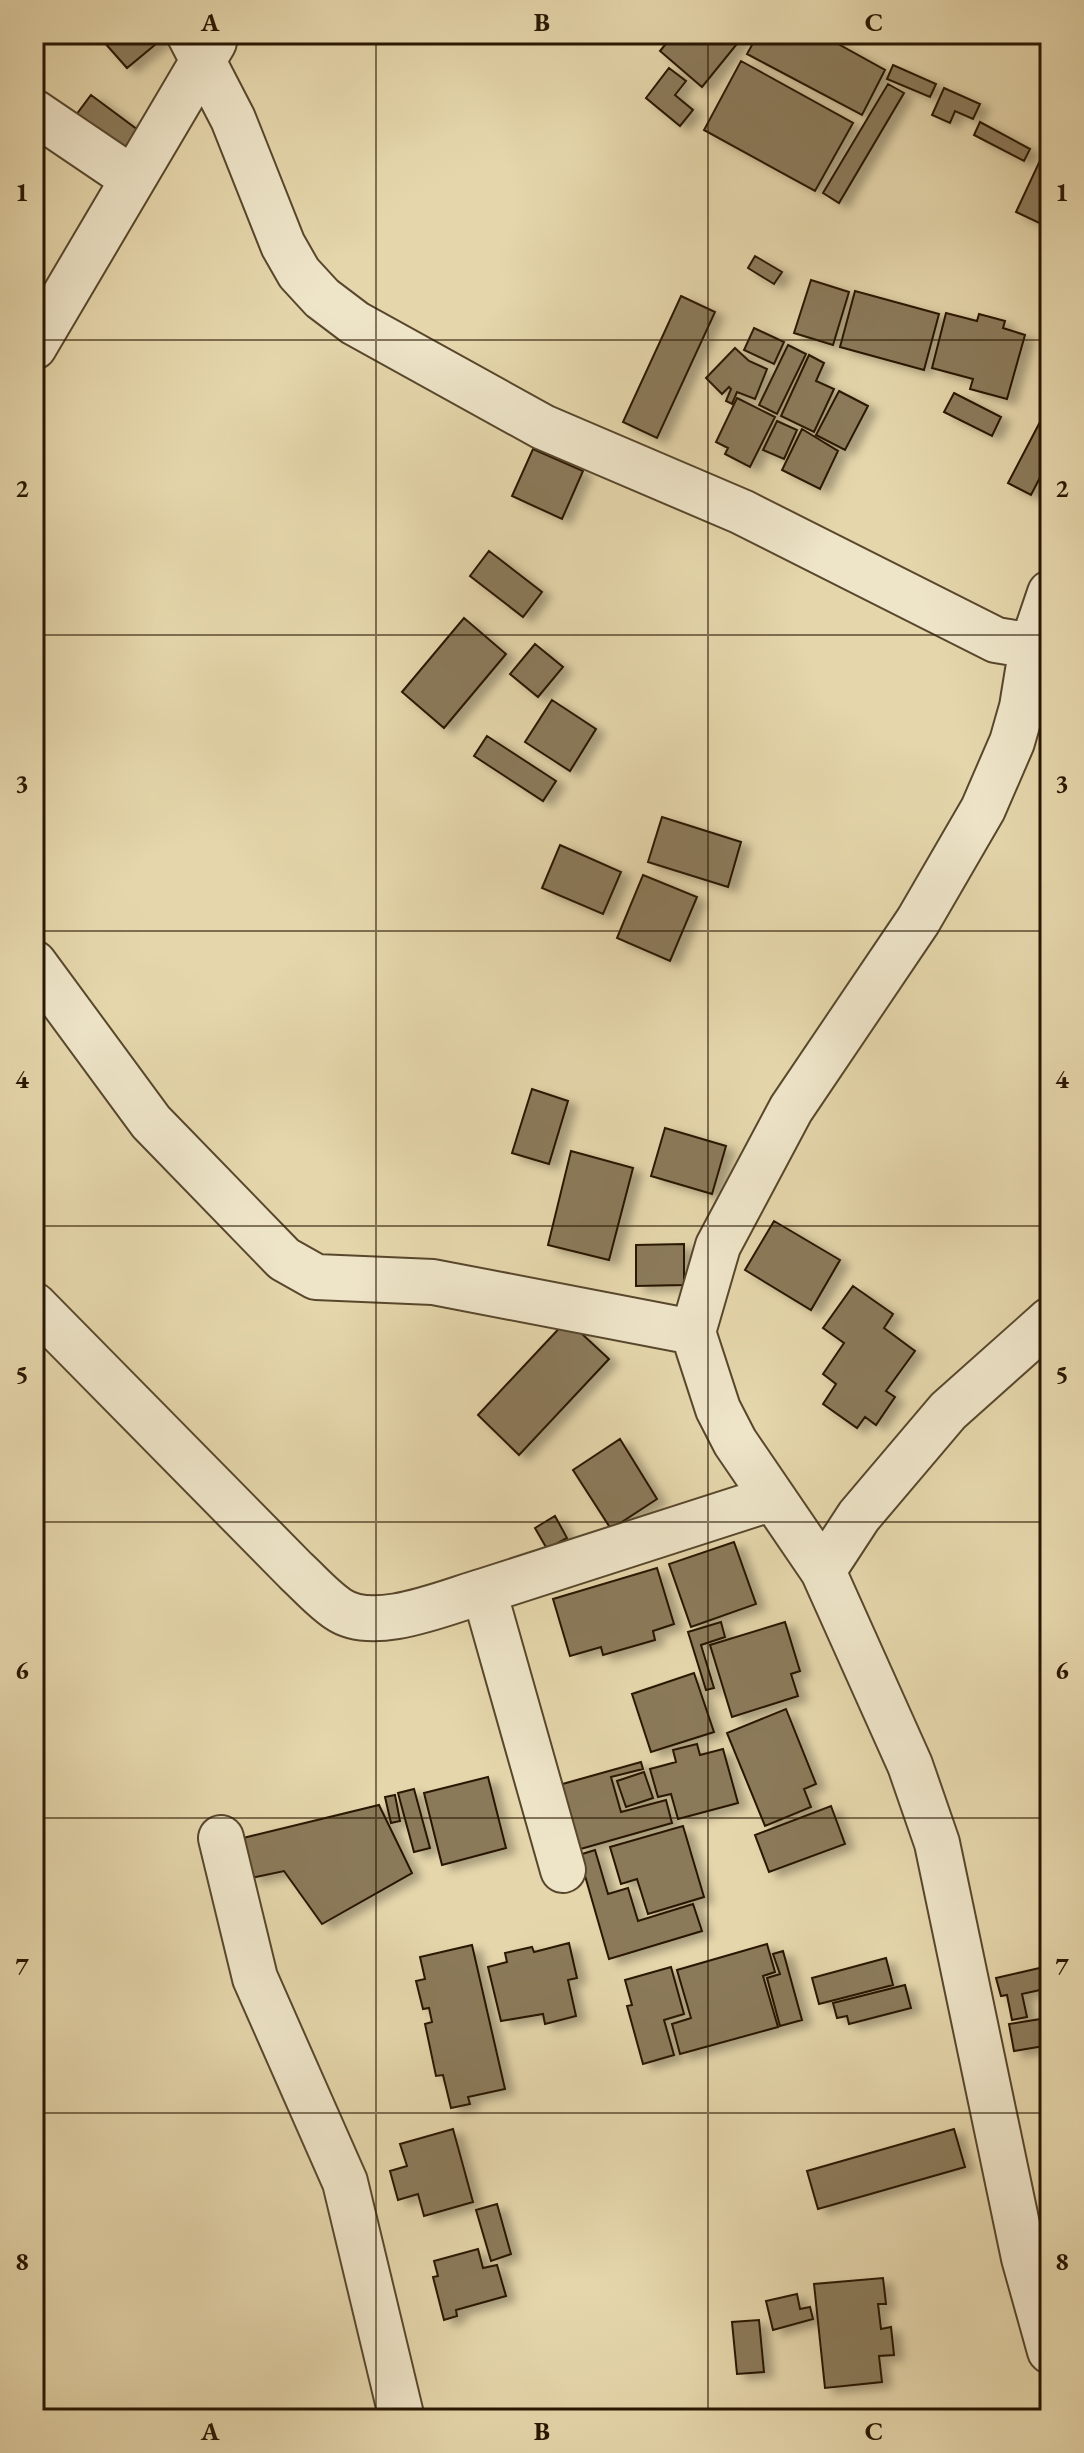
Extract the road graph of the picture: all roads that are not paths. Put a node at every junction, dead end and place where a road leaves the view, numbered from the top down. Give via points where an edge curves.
1 (203, 44) edge
2 (34, 112) edge
3 (133, 179) junction
4 (34, 347) edge
5 (1050, 593) edge
6 (1038, 658) edge
7 (34, 963) edge
8 (34, 1305) edge
9 (1050, 1320) edge
10 (693, 1332) junction
11 (773, 1498) junction
12 (823, 1571) junction
13 (484, 1591) junction
14 (221, 1838) dead end
15 (563, 1870) dead end
16 (1050, 2351) edge
17 (402, 2419) edge

1 - 3 street
1 - 6 street via 283,245 322,298 355,323 543,427 742,512
2 - 3 street
3 - 4 street
5 - 6 street
6 - 10 street via 1012,742 983,809 918,921 791,1109 718,1246
7 - 10 street via 151,1122 284,1259 316,1277 433,1282
8 - 13 street via 339,1610 371,1619
9 - 12 street via 948,1411 859,1516
10 - 11 street via 718,1409
11 - 12 street
11 - 13 street
12 - 16 street via 892,1719 937,1843 1024,2258
13 - 15 street
14 - 17 street via 255,1978 345,2182

